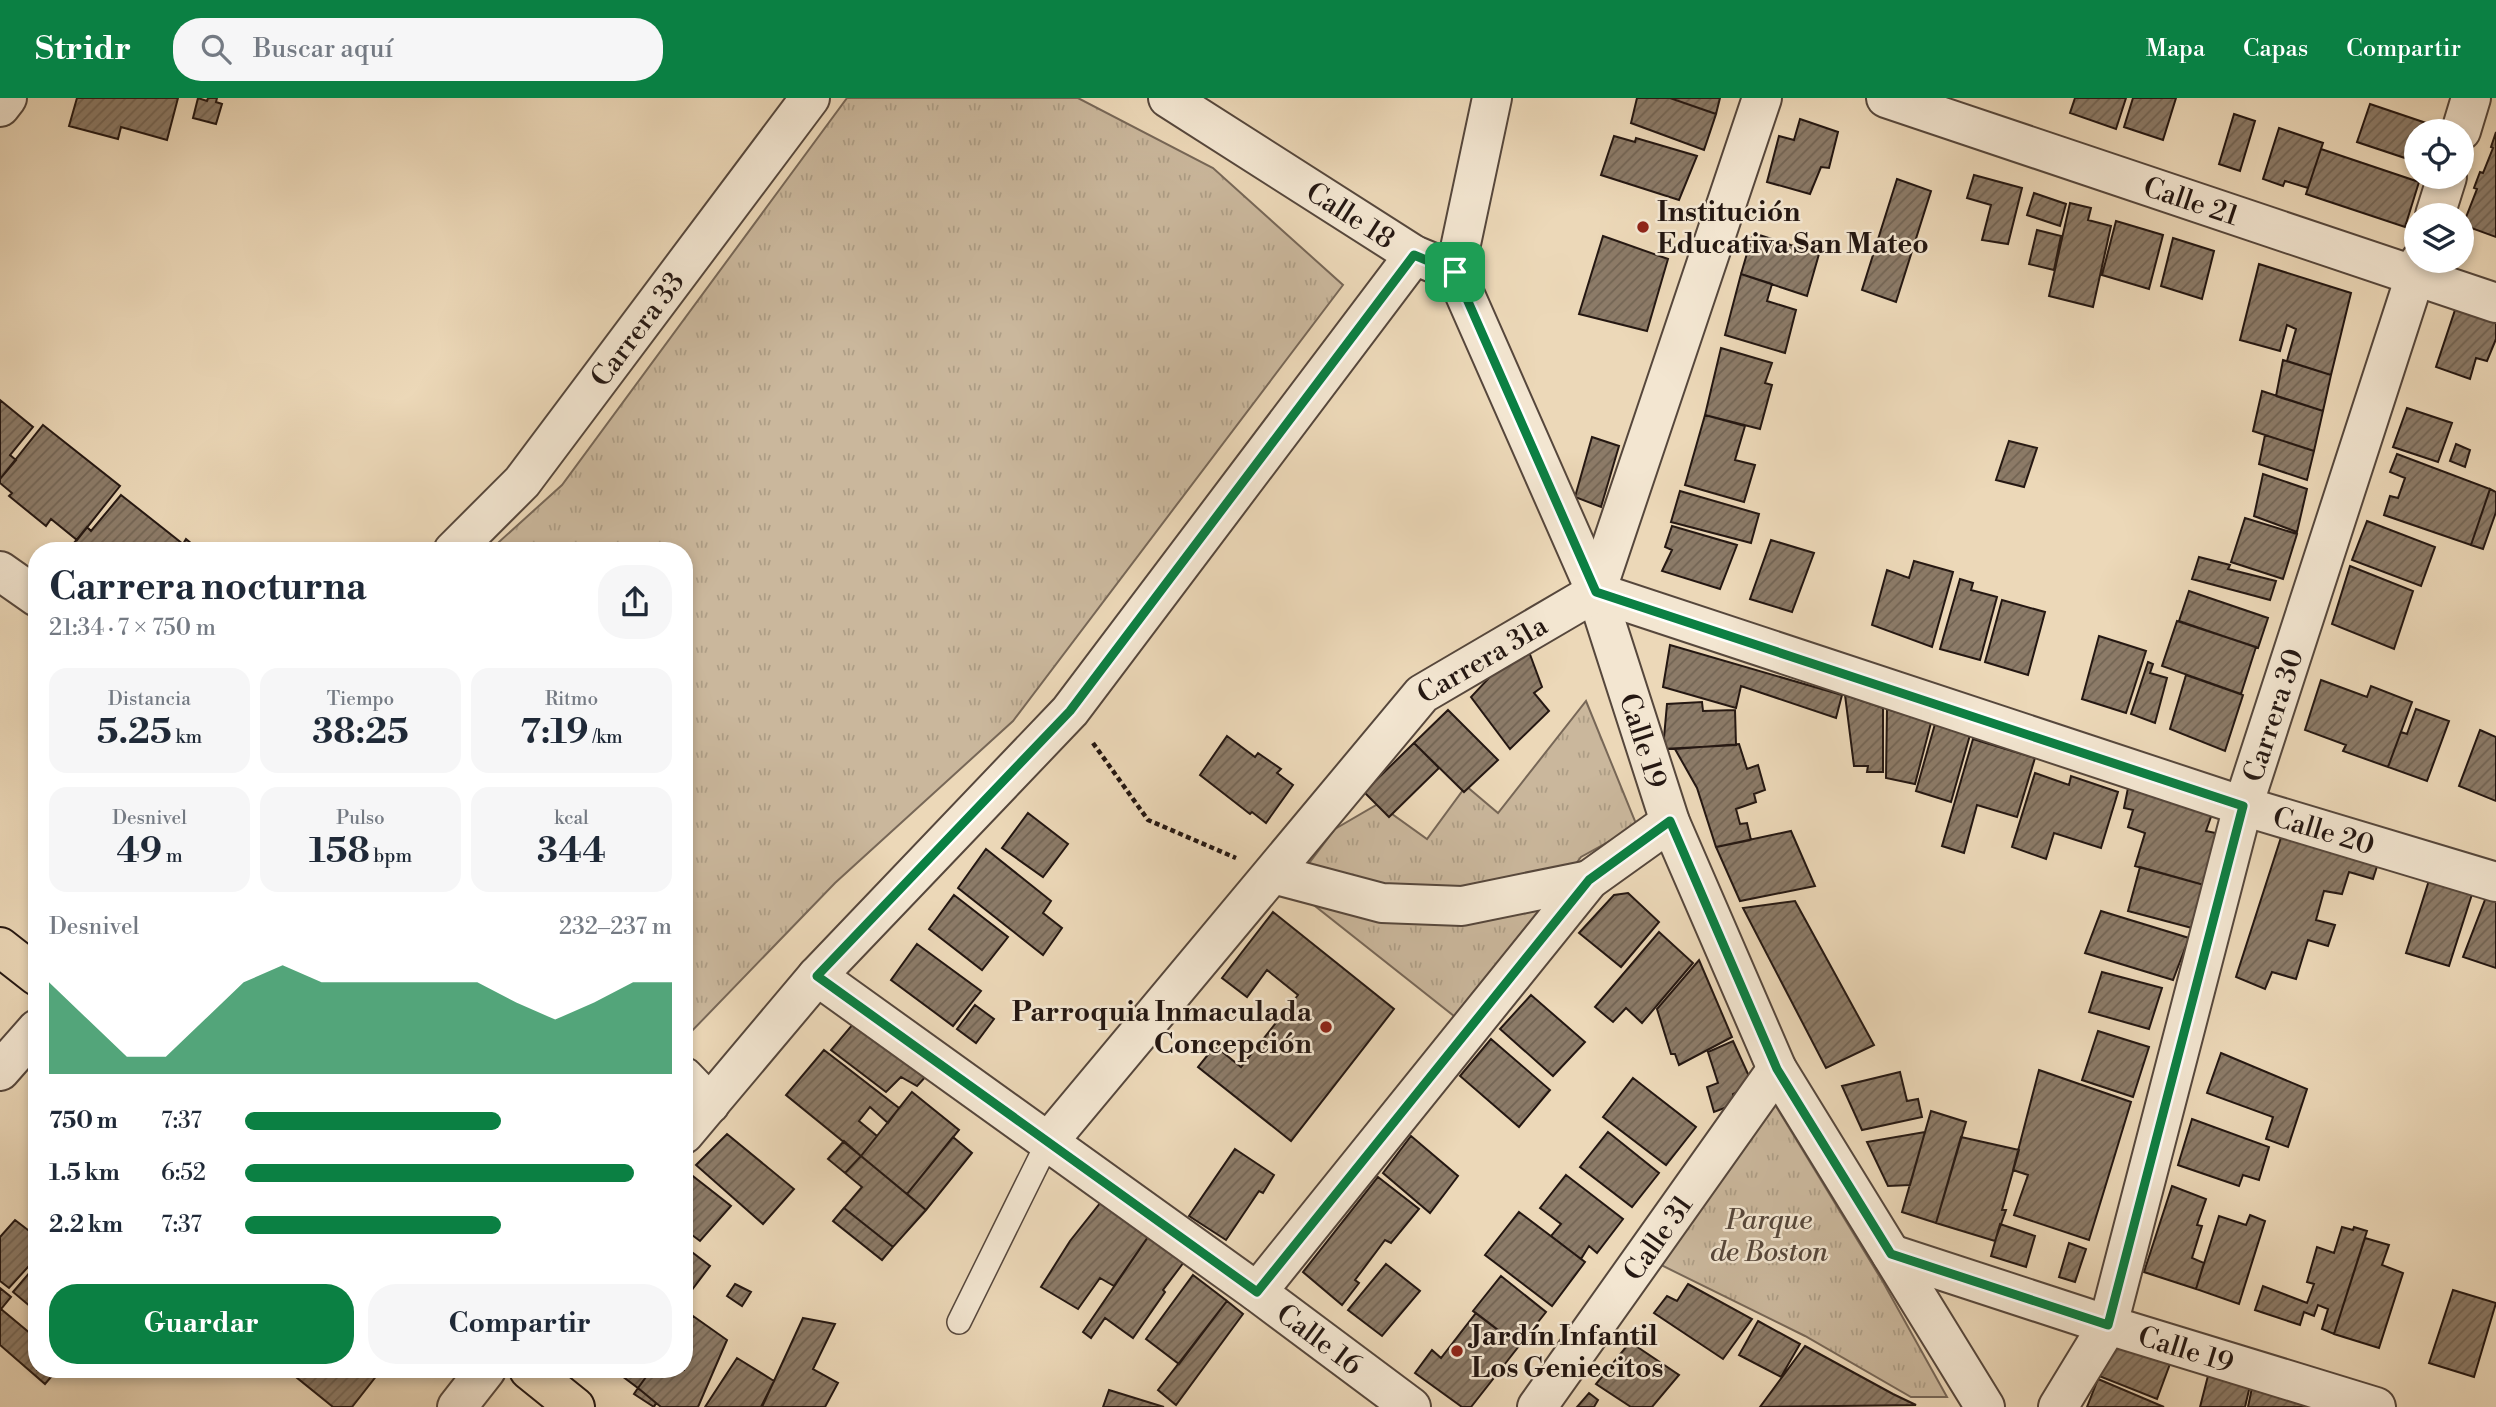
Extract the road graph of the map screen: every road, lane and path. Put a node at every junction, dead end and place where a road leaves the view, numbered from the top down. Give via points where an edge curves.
1 (7, 98) edge
2 (1168, 98) edge
3 (1492, 98) edge
4 (1762, 98) edge
5 (1886, 98) edge
6 (2471, 98) edge
7 (808, 99) edge
8 (0, 107) edge
9 (2465, 119) edge
10 (1414, 255) junction
11 (2404, 264) edge
12 (1455, 272) junction
13 (2417, 273) edge
14 (2427, 273) edge
15 (2496, 303) edge
16 (462, 542) edge
17 (0, 570) edge
18 (28, 590) edge
19 (1596, 592) junction
20 (1070, 711) junction
21 (2243, 806) junction
22 (1670, 821) junction
23 (1273, 874) junction
24 (1589, 880) junction
25 (2496, 882) edge
26 (0, 947) edge
27 (28, 969) edge
28 (817, 976) junction
29 (28, 1039) edge
30 (1777, 1069) junction
31 (0, 1071) edge
32 (693, 1086) edge
33 (710, 1104) junction
34 (693, 1124) edge
35 (1048, 1142) junction
36 (1891, 1254) junction
37 (1257, 1292) junction
38 (959, 1322) dead end
39 (2108, 1325) junction
40 (480, 1378) edge
41 (539, 1378) edge
42 (457, 1407) edge
43 (575, 1407) edge
44 (1411, 1407) edge
45 (1537, 1407) edge
46 (1985, 1407) edge
47 (2058, 1407) edge
48 (2376, 1407) edge

1 - 8 street
2 - 10 street, Calle 18
3 - 12 street
4 - 19 street
5 - 11 street, Calle 21
6 - 9 street
7 - 16 street, Carrera 33 via 522,482
10 - 12 street, Calle 18
10 - 20 street
12 - 19 street
13 - 21 street, Carrera 30
14 - 15 street, Calle 21
17 - 18 street
19 - 21 street, Calle 20
19 - 22 street, Calle 19
19 - 23 street, Carrera 31a via 1422,694
20 - 23 path via 1148,820
20 - 28 street
21 - 25 street, Calle 20
21 - 39 street, Carrera 30
22 - 24 street
22 - 30 street, Calle 19
23 - 24 street via 1382,903 1462,906
23 - 35 street, Carrera 31a
24 - 37 street
26 - 27 highway
28 - 33 street
28 - 35 street, Calle 16
29 - 31 street
30 - 36 street, Calle 19
30 - 45 street, Calle 31
32 - 33 street
33 - 34 street
35 - 37 street, Calle 16
35 - 38 lane
36 - 39 street, Calle 19
36 - 46 street
37 - 44 street, Calle 16
39 - 47 street, Carrera 30
39 - 48 street, Calle 19
40 - 42 street
41 - 43 highway

